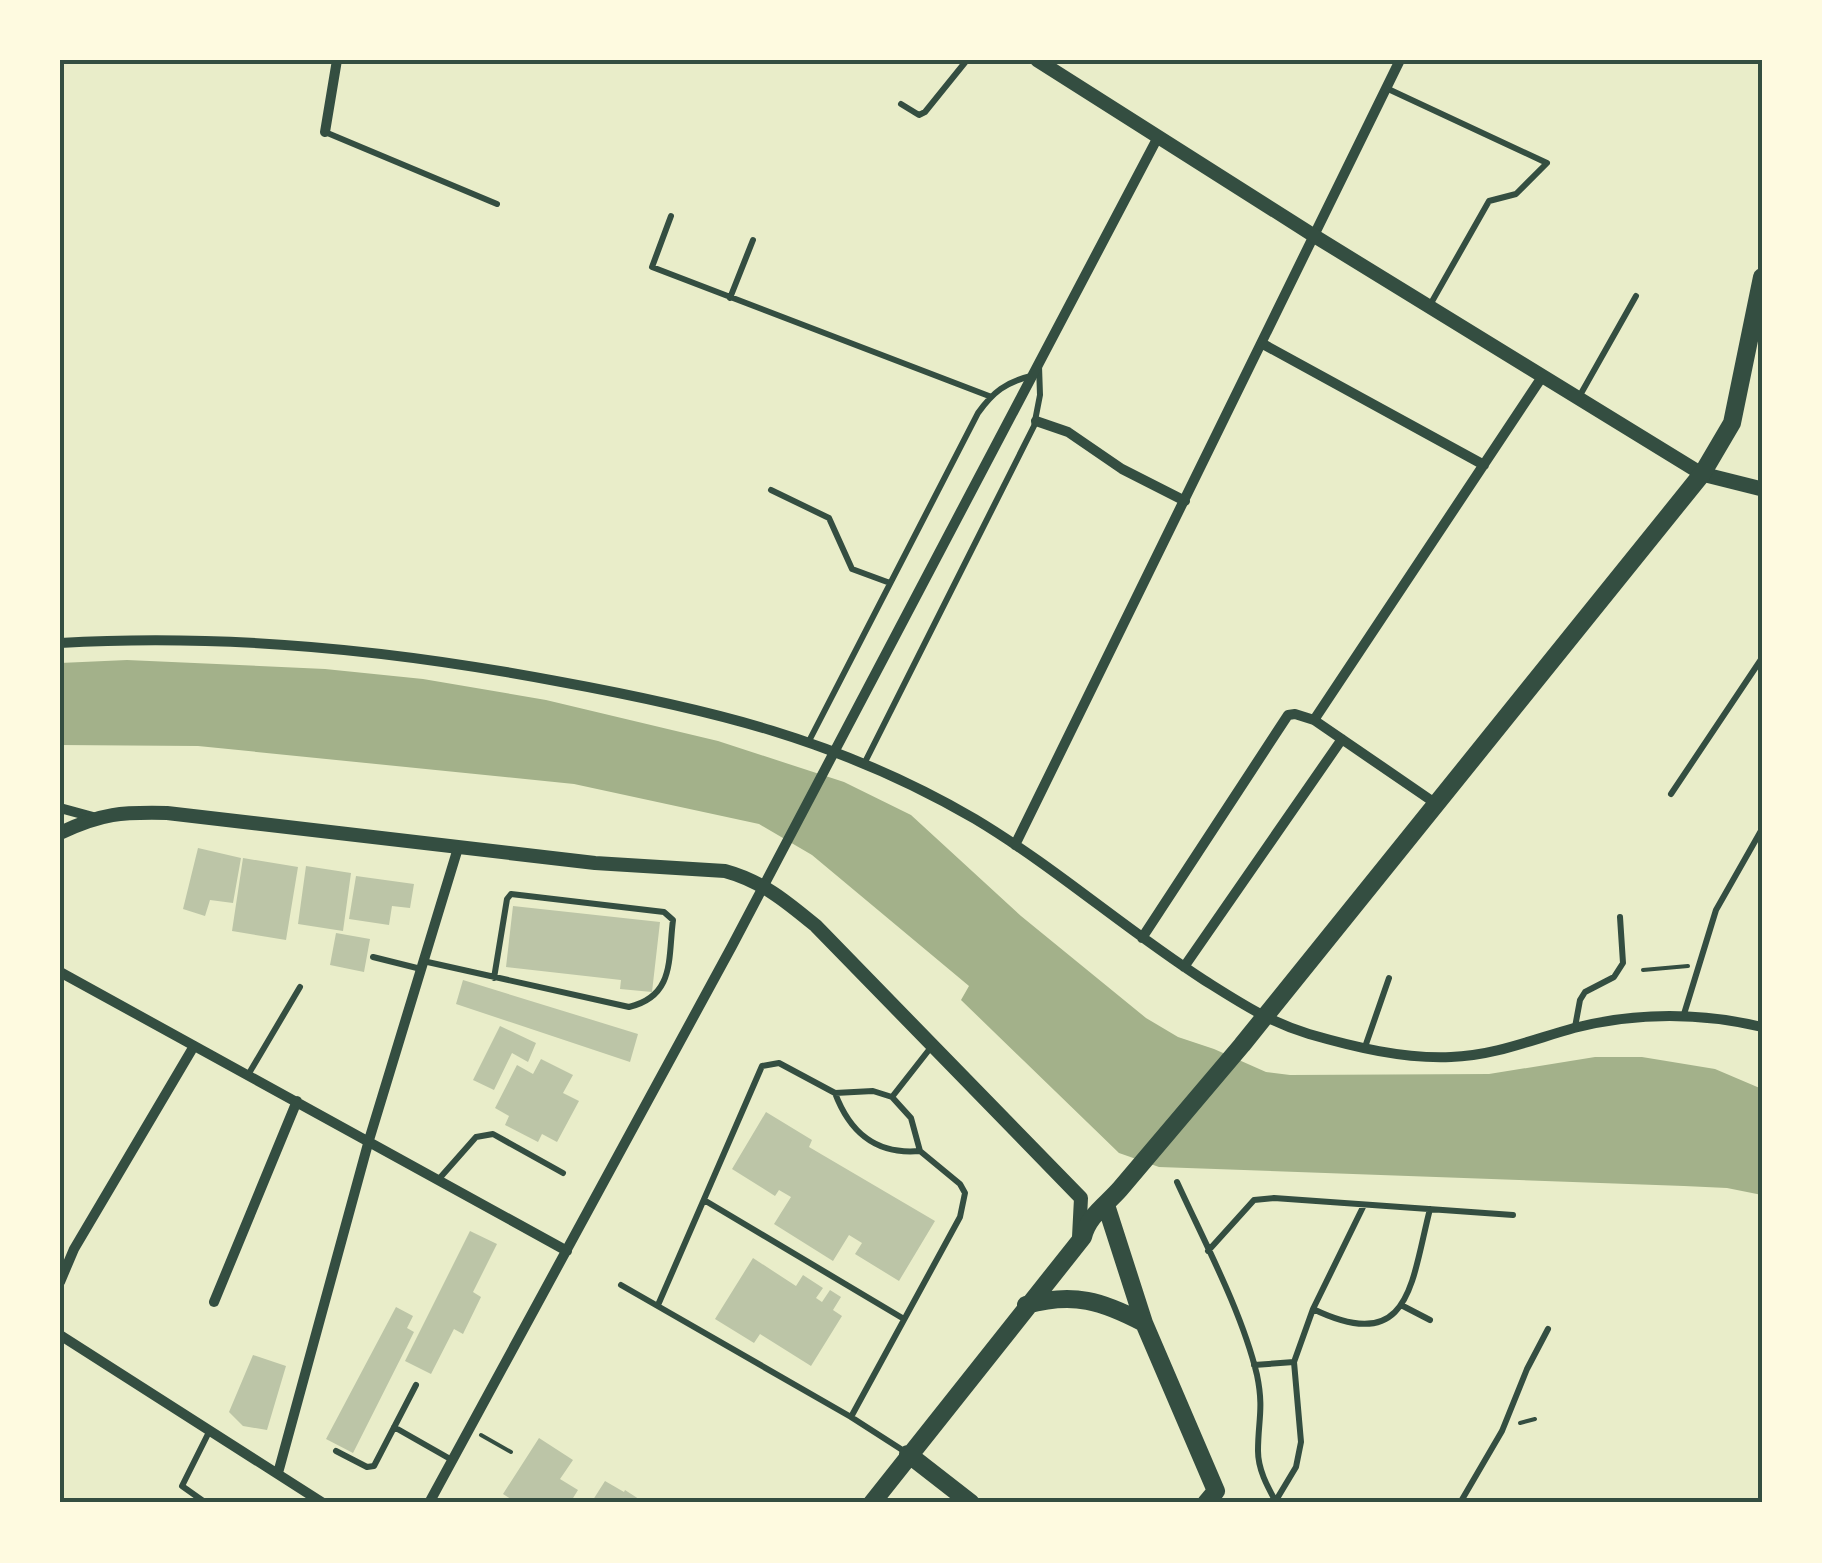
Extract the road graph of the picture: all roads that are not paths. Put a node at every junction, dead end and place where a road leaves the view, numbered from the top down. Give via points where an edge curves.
1 (337, 60) edge
2 (967, 60) edge
3 (1038, 60) edge
4 (1400, 60) edge
5 (1386, 88) junction
6 (901, 104) dead end
7 (325, 132) joint
8 (1158, 136) junction
9 (496, 204) dead end
10 (671, 216) dead end
11 (1316, 236) junction
12 (753, 240) dead end
13 (1762, 277) edge
14 (1636, 296) dead end
15 (730, 298) junction
16 (1430, 305) junction
17 (1263, 344) junction
18 (1039, 362) junction
19 (1032, 376) junction
20 (1542, 377) junction
21 (990, 396) junction
22 (1578, 398) junction
23 (1036, 421) junction
24 (1484, 465) junction
25 (1702, 474) junction
26 (1762, 489) edge
27 (771, 490) dead end
28 (1185, 501) junction
29 (890, 583) junction
30 (60, 643) edge
31 (1762, 658) edge
32 (1314, 720) junction
33 (1342, 739) junction
34 (808, 741) junction
35 (864, 764) junction
36 (1671, 794) dead end
37 (1435, 802) junction
38 (60, 808) edge
39 (93, 817) junction
40 (1762, 829) edge
41 (60, 833) edge
42 (1014, 845) junction
43 (458, 848) junction
44 (1620, 917) dead end
45 (1142, 938) junction
46 (373, 958) dead end
47 (422, 965) junction
48 (1184, 967) junction
49 (60, 972) edge
50 (494, 978) junction
51 (1389, 978) dead end
52 (300, 988) dead end
53 (1684, 1014) junction
54 (1264, 1018) junction
55 (1762, 1027) edge
56 (1575, 1028) junction
57 (932, 1045) junction
58 (194, 1046) junction
59 (1364, 1048) junction
60 (248, 1075) junction
61 (835, 1093) junction
62 (892, 1098) junction
63 (297, 1102) junction
64 (369, 1140) junction
65 (920, 1151) junction
66 (563, 1174) dead end
67 (438, 1180) junction
68 (1177, 1182) dead end
69 (1081, 1198) junction
70 (1111, 1198) junction
71 (704, 1200) junction
72 (1364, 1204) junction
73 (1430, 1209) junction
74 (1513, 1215) dead end
75 (1081, 1240) junction
76 (567, 1251) junction
77 (1208, 1251) junction
78 (60, 1282) edge
79 (621, 1284) dead end
80 (214, 1302) dead end
81 (1402, 1304) junction
82 (658, 1305) junction
83 (1026, 1305) junction
84 (1314, 1308) junction
85 (904, 1319) junction
86 (1430, 1320) dead end
87 (1144, 1323) junction
88 (1548, 1329) dead end
89 (60, 1335) edge
90 (1294, 1362) junction
91 (1254, 1365) junction
92 (416, 1386) dead end
93 (851, 1417) junction
94 (394, 1427) junction
95 (210, 1430) junction
96 (336, 1451) dead end
97 (908, 1454) junction
98 (452, 1460) junction
99 (278, 1473) junction
100 (1215, 1499) edge
101 (1275, 1502) edge
102 (206, 1503) edge
103 (324, 1503) edge
104 (428, 1503) edge
105 (872, 1503) edge
106 (970, 1503) edge
107 (1460, 1503) edge

1 - 7 street
2 - 6 lane via 924,112
3 - 8 street
4 - 5 street
5 - 11 street
5 - 16 lane via 1546,164 1516,194 1489,201
7 - 9 lane
8 - 11 street
8 - 18 street
10 - 15 lane via 652,267
11 - 16 street
11 - 17 street
12 - 15 lane
13 - 25 main road via 1732,423
14 - 22 lane
15 - 21 lane
16 - 20 street
17 - 24 street
17 - 28 street
18 - 19 street
18 - 23 lane
19 - 21 lane
19 - 76 street
20 - 22 street
20 - 24 street
21 - 29 lane
22 - 25 street
23 - 28 street via 1068,432
23 - 35 lane
24 - 32 street
25 - 26 main road
25 - 37 main road
27 - 29 lane via 829,518 852,569
28 - 42 street
29 - 34 lane
30 - 34 street via 230,642 475,666 744,720
31 - 36 lane
32 - 33 street
32 - 45 street via 1286,718
33 - 37 street
33 - 48 street
34 - 35 street
35 - 42 street
37 - 54 main road
38 - 39 street
39 - 41 street
39 - 43 street via 167,813
40 - 53 lane via 1716,910
42 - 45 street
43 - 47 street
43 - 57 street via 725,871 751,879 816,926
44 - 56 lane via 1622,963 1614,977 1585,992
45 - 48 street
46 - 47 lane
47 - 50 lane
47 - 64 street
48 - 54 street
49 - 58 street
50 - 50 lane via 511,894 664,912 673,920 664,984 647,1003 630,1007
51 - 59 lane
52 - 60 lane
53 - 55 street
53 - 56 street
54 - 59 street
54 - 70 main road
56 - 59 street via 1451,1058
57 - 62 lane
57 - 69 street
58 - 60 street
58 - 78 street
60 - 63 street
61 - 62 lane via 873,1091
61 - 65 lane via 861,1134 888,1150
61 - 71 lane via 778,1063 762,1066
62 - 65 lane via 911,1118
63 - 64 street
63 - 80 street
64 - 67 street
64 - 99 street
65 - 85 lane via 960,1184 965,1201
66 - 67 lane via 484,1133
67 - 76 street
68 - 77 lane
69 - 70 street
69 - 75 street
70 - 75 main road
70 - 87 main road
71 - 82 lane
71 - 85 lane
72 - 73 lane
72 - 77 lane via 1254,1200
72 - 84 lane
73 - 74 lane
73 - 81 lane
75 - 83 main road
76 - 98 street
77 - 91 lane
79 - 82 lane
81 - 84 lane via 1377,1323 1345,1324
81 - 86 lane
82 - 93 lane
83 - 87 main road via 1079,1298
83 - 97 main road
84 - 90 lane
85 - 93 lane
87 - 100 main road
88 - 107 lane
89 - 95 street
90 - 91 lane
90 - 101 lane via 1301,1442 1296,1467
91 - 101 lane via 1263,1406 1258,1454
92 - 94 lane
93 - 97 lane
94 - 96 lane via 370,1468
94 - 98 lane
95 - 99 street
95 - 102 lane via 182,1486
97 - 105 main road
97 - 106 main road
98 - 104 street
99 - 103 street

